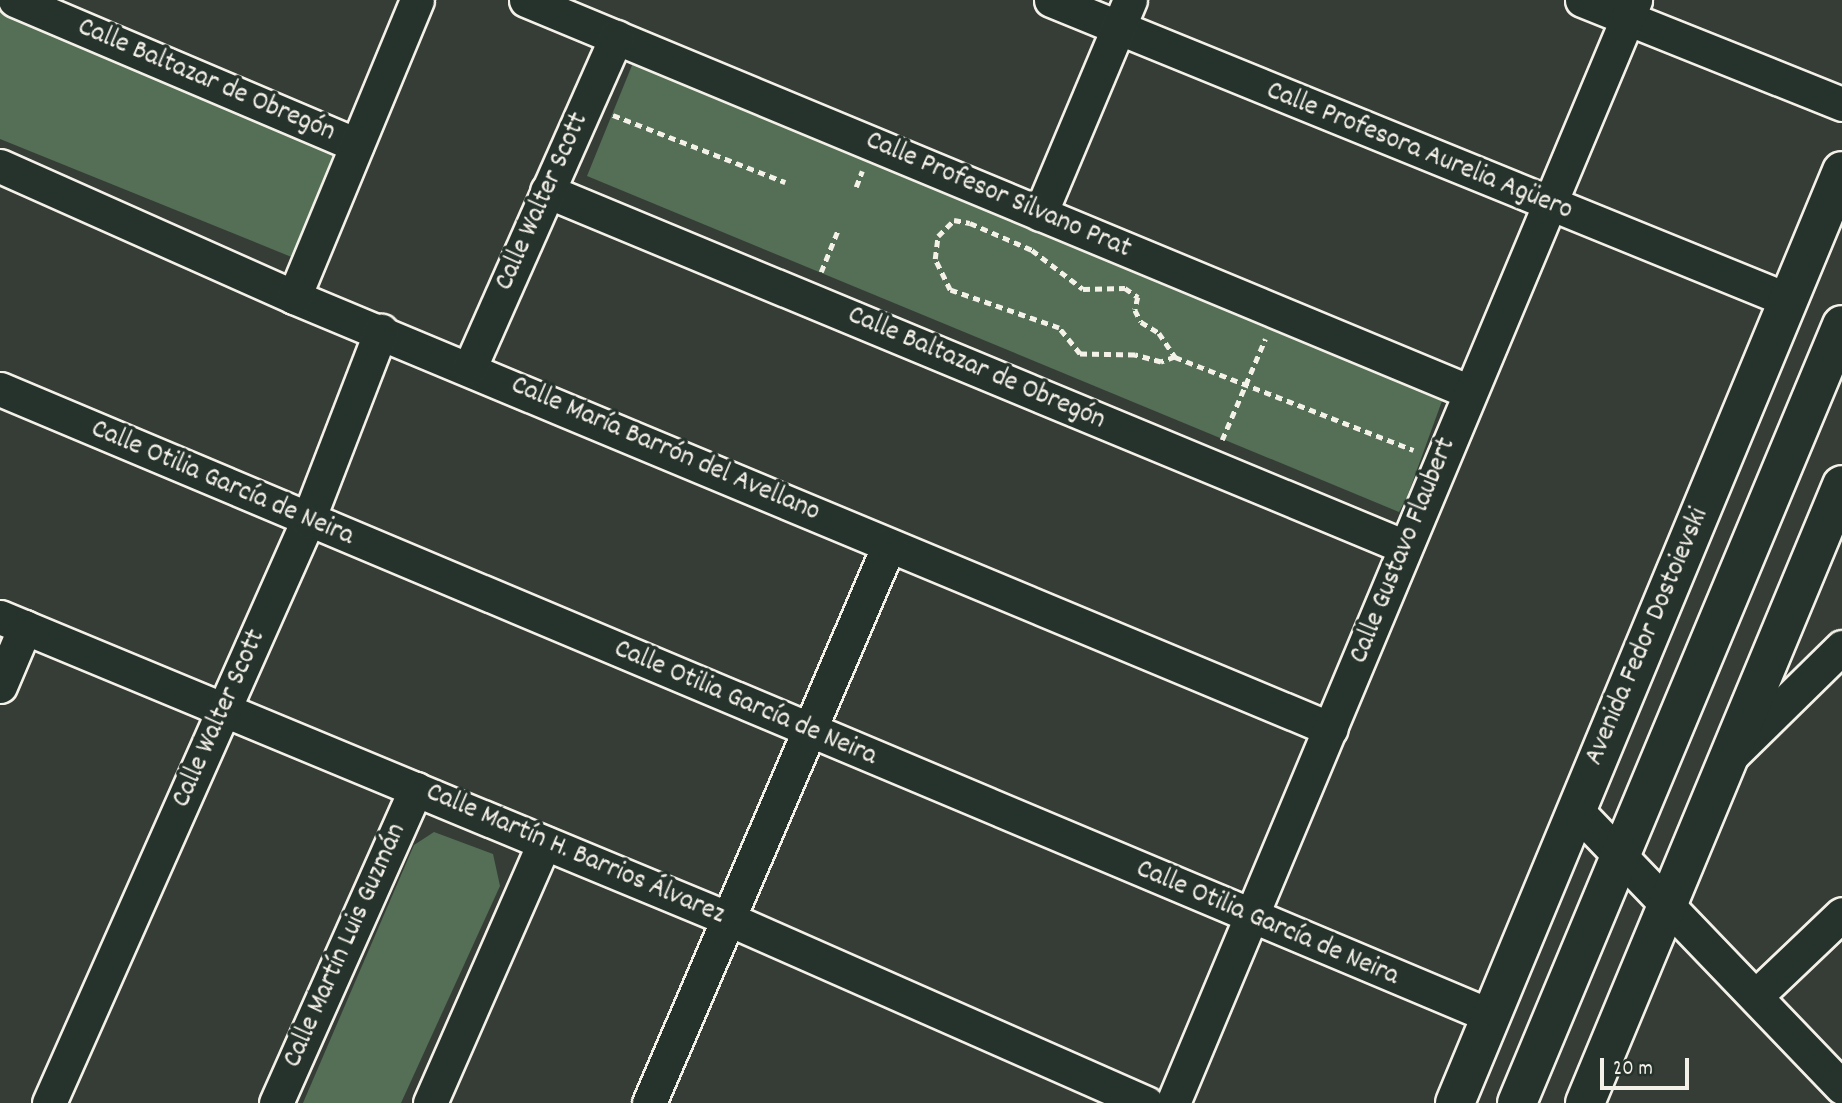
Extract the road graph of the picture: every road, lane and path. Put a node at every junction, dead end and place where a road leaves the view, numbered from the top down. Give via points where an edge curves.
1 (15, 0) edge
2 (417, 0) edge
3 (526, 0) edge
4 (1051, 0) edge
5 (1583, 0) edge
6 (1631, 10) edge
7 (1125, 14) edge
8 (616, 37) junction
9 (614, 102) dead end
10 (1842, 104) edge
11 (609, 113) junction
12 (605, 126) dead end
13 (357, 145) junction
14 (0, 166) edge
15 (1842, 172) edge
16 (785, 181) dead end
17 (547, 191) junction
18 (1547, 206) junction
19 (1040, 214) junction
20 (838, 230) dead end
21 (809, 267) dead end
22 (821, 272) junction
23 (834, 277) dead end
24 (294, 297) junction
25 (1788, 300) junction
26 (1842, 325) edge
27 (1270, 326) dead end
28 (381, 331) junction
29 (1175, 357) junction
30 (470, 367) junction
31 (1247, 384) junction
32 (0, 389) edge
33 (1470, 392) junction
34 (1404, 431) dead end
35 (1209, 436) dead end
36 (1222, 441) junction
37 (1400, 444) junction
38 (1234, 446) dead end
39 (1396, 455) dead end
40 (1440, 462) junction
41 (1841, 488) edge
42 (308, 520) junction
43 (889, 545) junction
44 (1405, 547) junction
45 (13, 622) edge
46 (1842, 647) edge
47 (0, 687) edge
48 (224, 710) junction
49 (1331, 729) junction
50 (812, 732) junction
51 (1728, 759) junction
52 (416, 789) junction
53 (1576, 810) junction
54 (544, 843) junction
55 (1621, 856) junction
56 (1668, 903) junction
57 (1842, 914) edge
58 (1252, 919) junction
59 (731, 920) junction
60 (1757, 995) junction
61 (1490, 1016) junction
62 (1842, 1087) edge
63 (49, 1103) edge
64 (276, 1103) edge
65 (430, 1103) edge
66 (649, 1103) edge
67 (1146, 1103) edge
68 (1172, 1103) edge
69 (1455, 1103) edge
70 (1517, 1103) edge
71 (1585, 1103) edge

1 - 13 street, Calle Baltazar de Obregón
2 - 13 street
3 - 8 street, Calle Profesor Silvano Prat
4 - 7 street, Calle Profesora Aurelia Agüero
5 - 6 street
6 - 10 street
6 - 18 street, Calle Gustavo Flaubert
7 - 18 street, Calle Profesora Aurelia Agüero
7 - 19 street
8 - 17 street, Calle Walter Scott
8 - 19 street, Calle Profesor Silvano Prat
9 - 11 path
11 - 12 path
11 - 16 path
13 - 24 street
14 - 24 street, Calle María Barrón del Avellano
15 - 25 main road, Avenida Fedor Dostoievski
17 - 30 street, Calle Walter Scott
17 - 44 street, Calle Baltazar de Obregón
18 - 25 street, Calle Profesora Aurelia Agüero
18 - 33 street, Calle Gustavo Flaubert
19 - 33 street, Calle Profesor Silvano Prat
20 - 22 path
21 - 22 path
22 - 23 path
24 - 28 street, Calle María Barrón del Avellano
25 - 53 main road, Avenida Fedor Dostoievski
26 - 55 main road, Avenida Fedor Dostoievski
27 - 31 path
28 - 30 street, Calle María Barrón del Avellano
28 - 42 street, Calle Walter Scott
29 - 29 path via 1158,333 1141,321 1135,310 1138,297 1125,288 1083,289 1032,250 970,222 954,220 938,236 935,259 950,290 1059,328 1080,354 1135,355 1161,362
29 - 31 path
30 - 43 street, Calle María Barrón del Avellano
31 - 36 path
31 - 37 path
32 - 42 street, Calle Otilia García de Neira
33 - 40 street, Calle Gustavo Flaubert
34 - 37 path
35 - 36 path
36 - 38 path
37 - 39 path
37 - 40 path
40 - 44 street, Calle Gustavo Flaubert
41 - 51 main road
42 - 48 street, Calle Walter Scott
42 - 50 street, Calle Otilia García de Neira
43 - 49 street, Calle María Barrón del Avellano
43 - 50 street
44 - 49 street, Calle Gustavo Flaubert
45 - 47 street
45 - 48 street, Calle Martín H. Barrios Álvarez
46 - 51 street
48 - 52 street, Calle Martín H. Barrios Álvarez
48 - 63 street, Calle Walter Scott
49 - 58 street, Calle Gustavo Flaubert
50 - 58 street, Calle Otilia García de Neira
50 - 59 street
51 - 56 main road
52 - 54 street, Calle Martín H. Barrios Álvarez
52 - 64 street, Calle Martín Luis Guzmán
53 - 55 street
53 - 61 main road, Avenida Fedor Dostoievski
54 - 59 street, Calle Martín H. Barrios Álvarez
54 - 65 street
55 - 56 street
55 - 70 main road, Avenida Fedor Dostoievski
56 - 60 street
56 - 71 main road
57 - 60 street
58 - 61 street, Calle Otilia García de Neira
58 - 68 street, Calle Gustavo Flaubert
59 - 66 street
59 - 67 street, Calle Martín H. Barrios Álvarez
60 - 62 street
61 - 69 main road, Avenida Fedor Dostoievski

